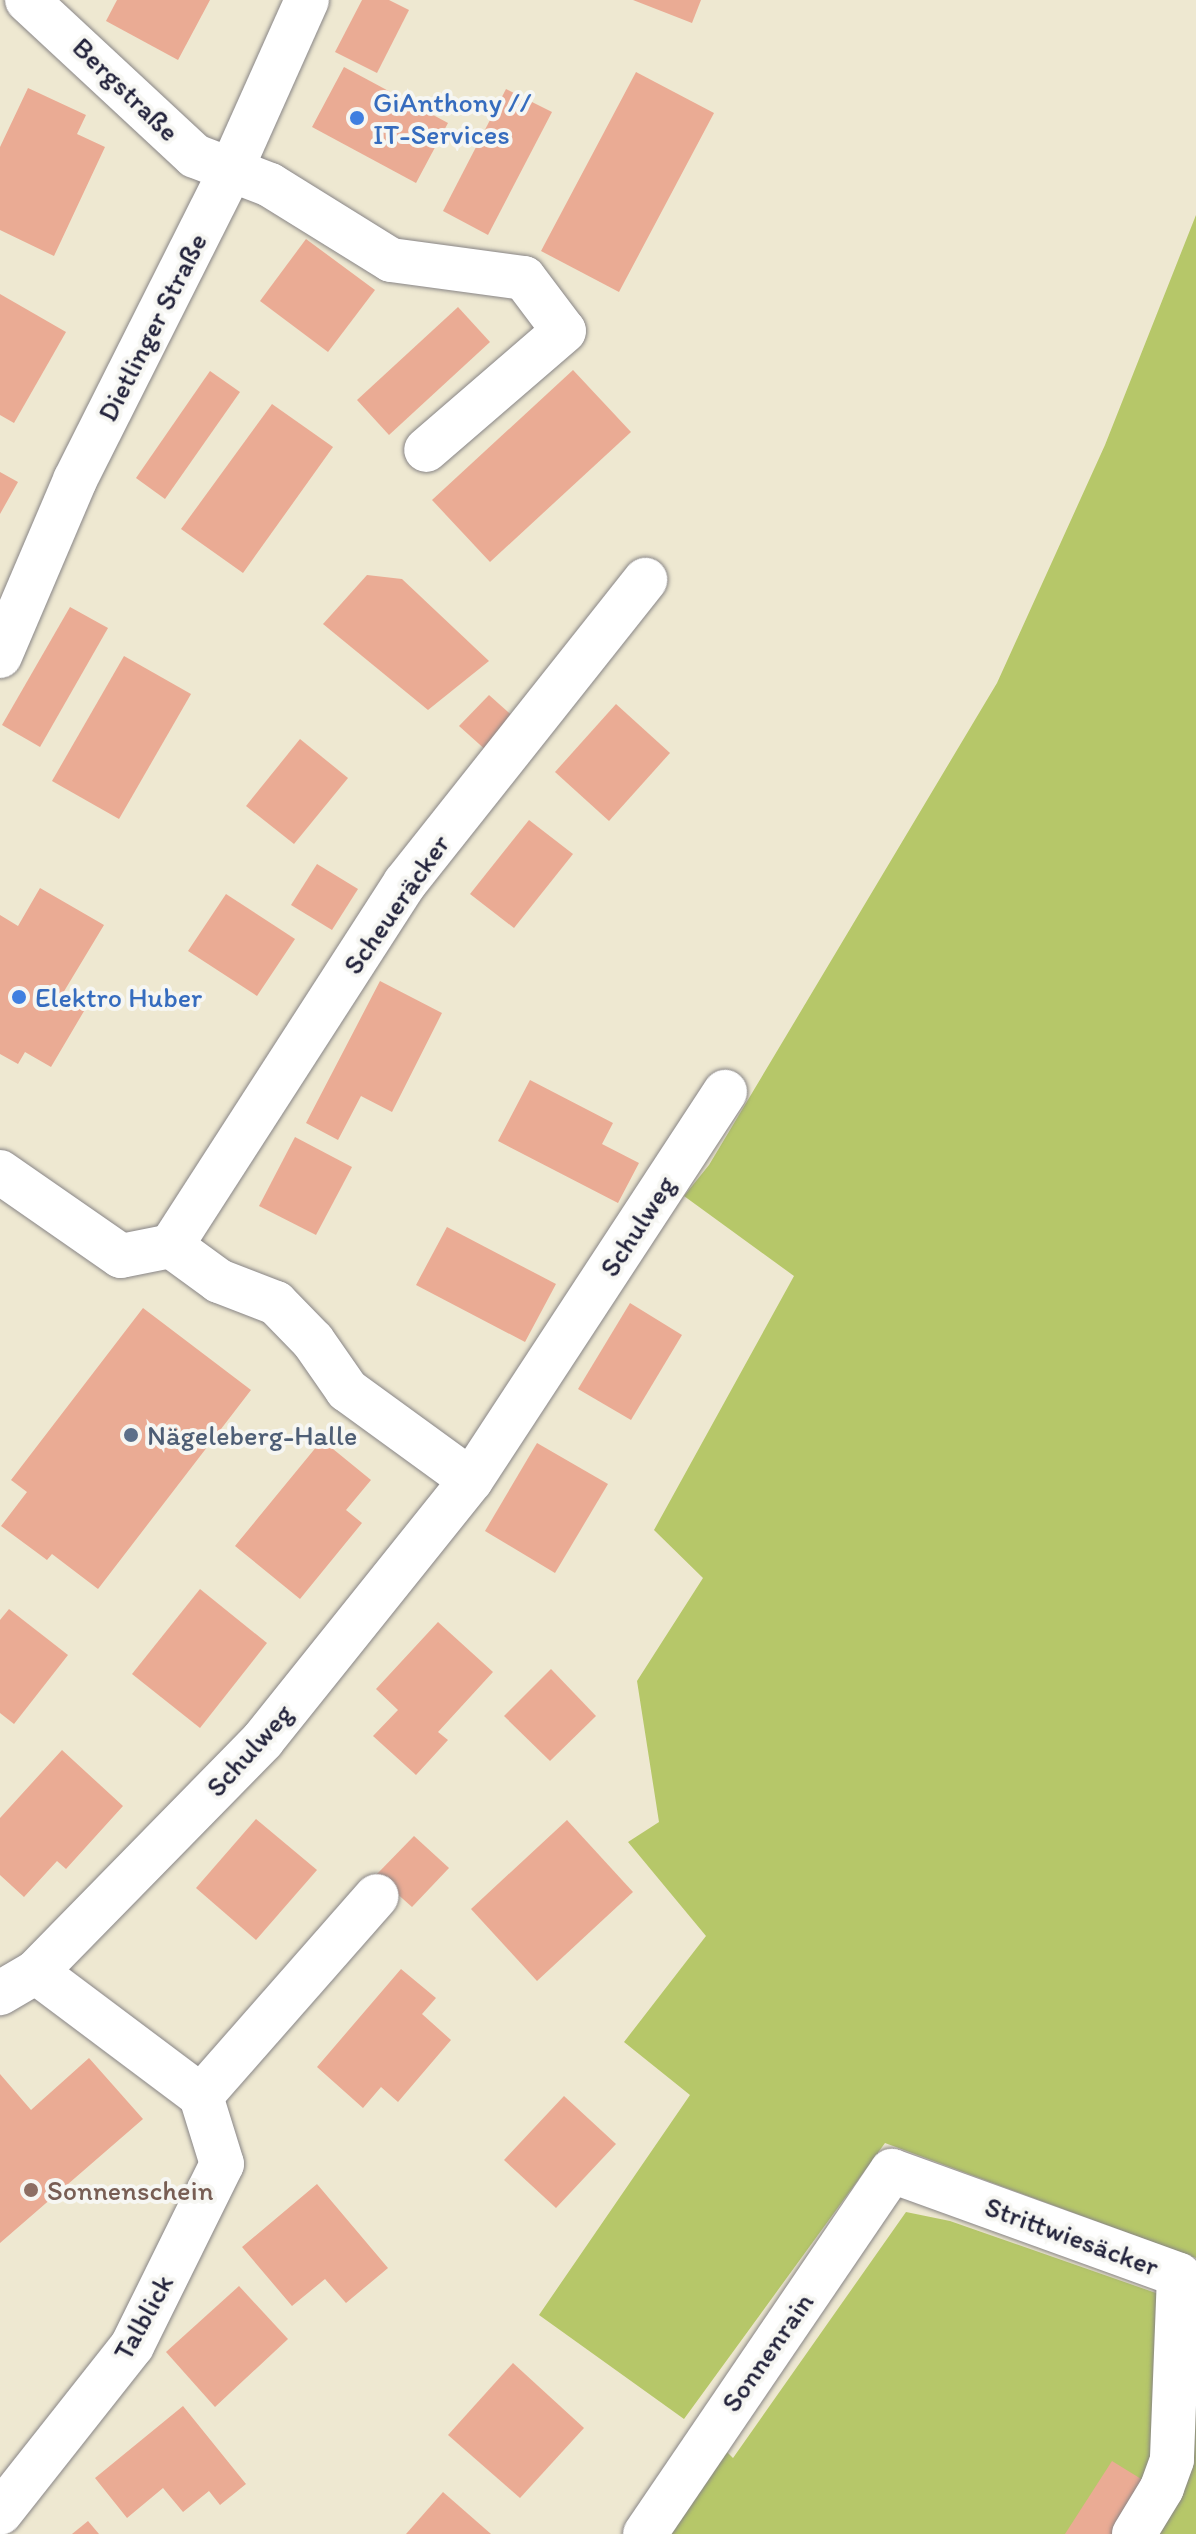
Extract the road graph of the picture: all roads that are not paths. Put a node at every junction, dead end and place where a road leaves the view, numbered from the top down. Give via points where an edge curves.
1 (27, 0) edge
2 (307, 0) edge
3 (231, 170) junction
4 (426, 450) dead end
5 (645, 580) dead end
6 (0, 656) edge
7 (725, 1092) dead end
8 (0, 1172) edge
9 (171, 1246) junction
10 (471, 1480) junction
11 (377, 1896) dead end
12 (18, 1983) edge
13 (201, 2096) junction
14 (892, 2171) joint
15 (0, 2513) edge
16 (645, 2534) edge
17 (1134, 2534) edge

1 - 3 street, Bergstraße via 195,156
2 - 3 street, Dietlinger Straße
3 - 4 street via 270,185 391,260 524,278 564,331
3 - 6 street, Dietlinger Straße via 75,480
5 - 9 street, Scheueräcker via 405,883
7 - 10 street, Schulweg
8 - 9 street via 121,1256
9 - 10 street via 219,1281 276,1303 313,1341 347,1390
10 - 12 street, Schulweg via 263,1740
11 - 13 street
12 - 13 street
13 - 15 street, Talblick via 222,2164 132,2346
14 - 16 street, Sonnenrain
14 - 17 street, Strittwiesäcker via 1179,2275 1172,2460

